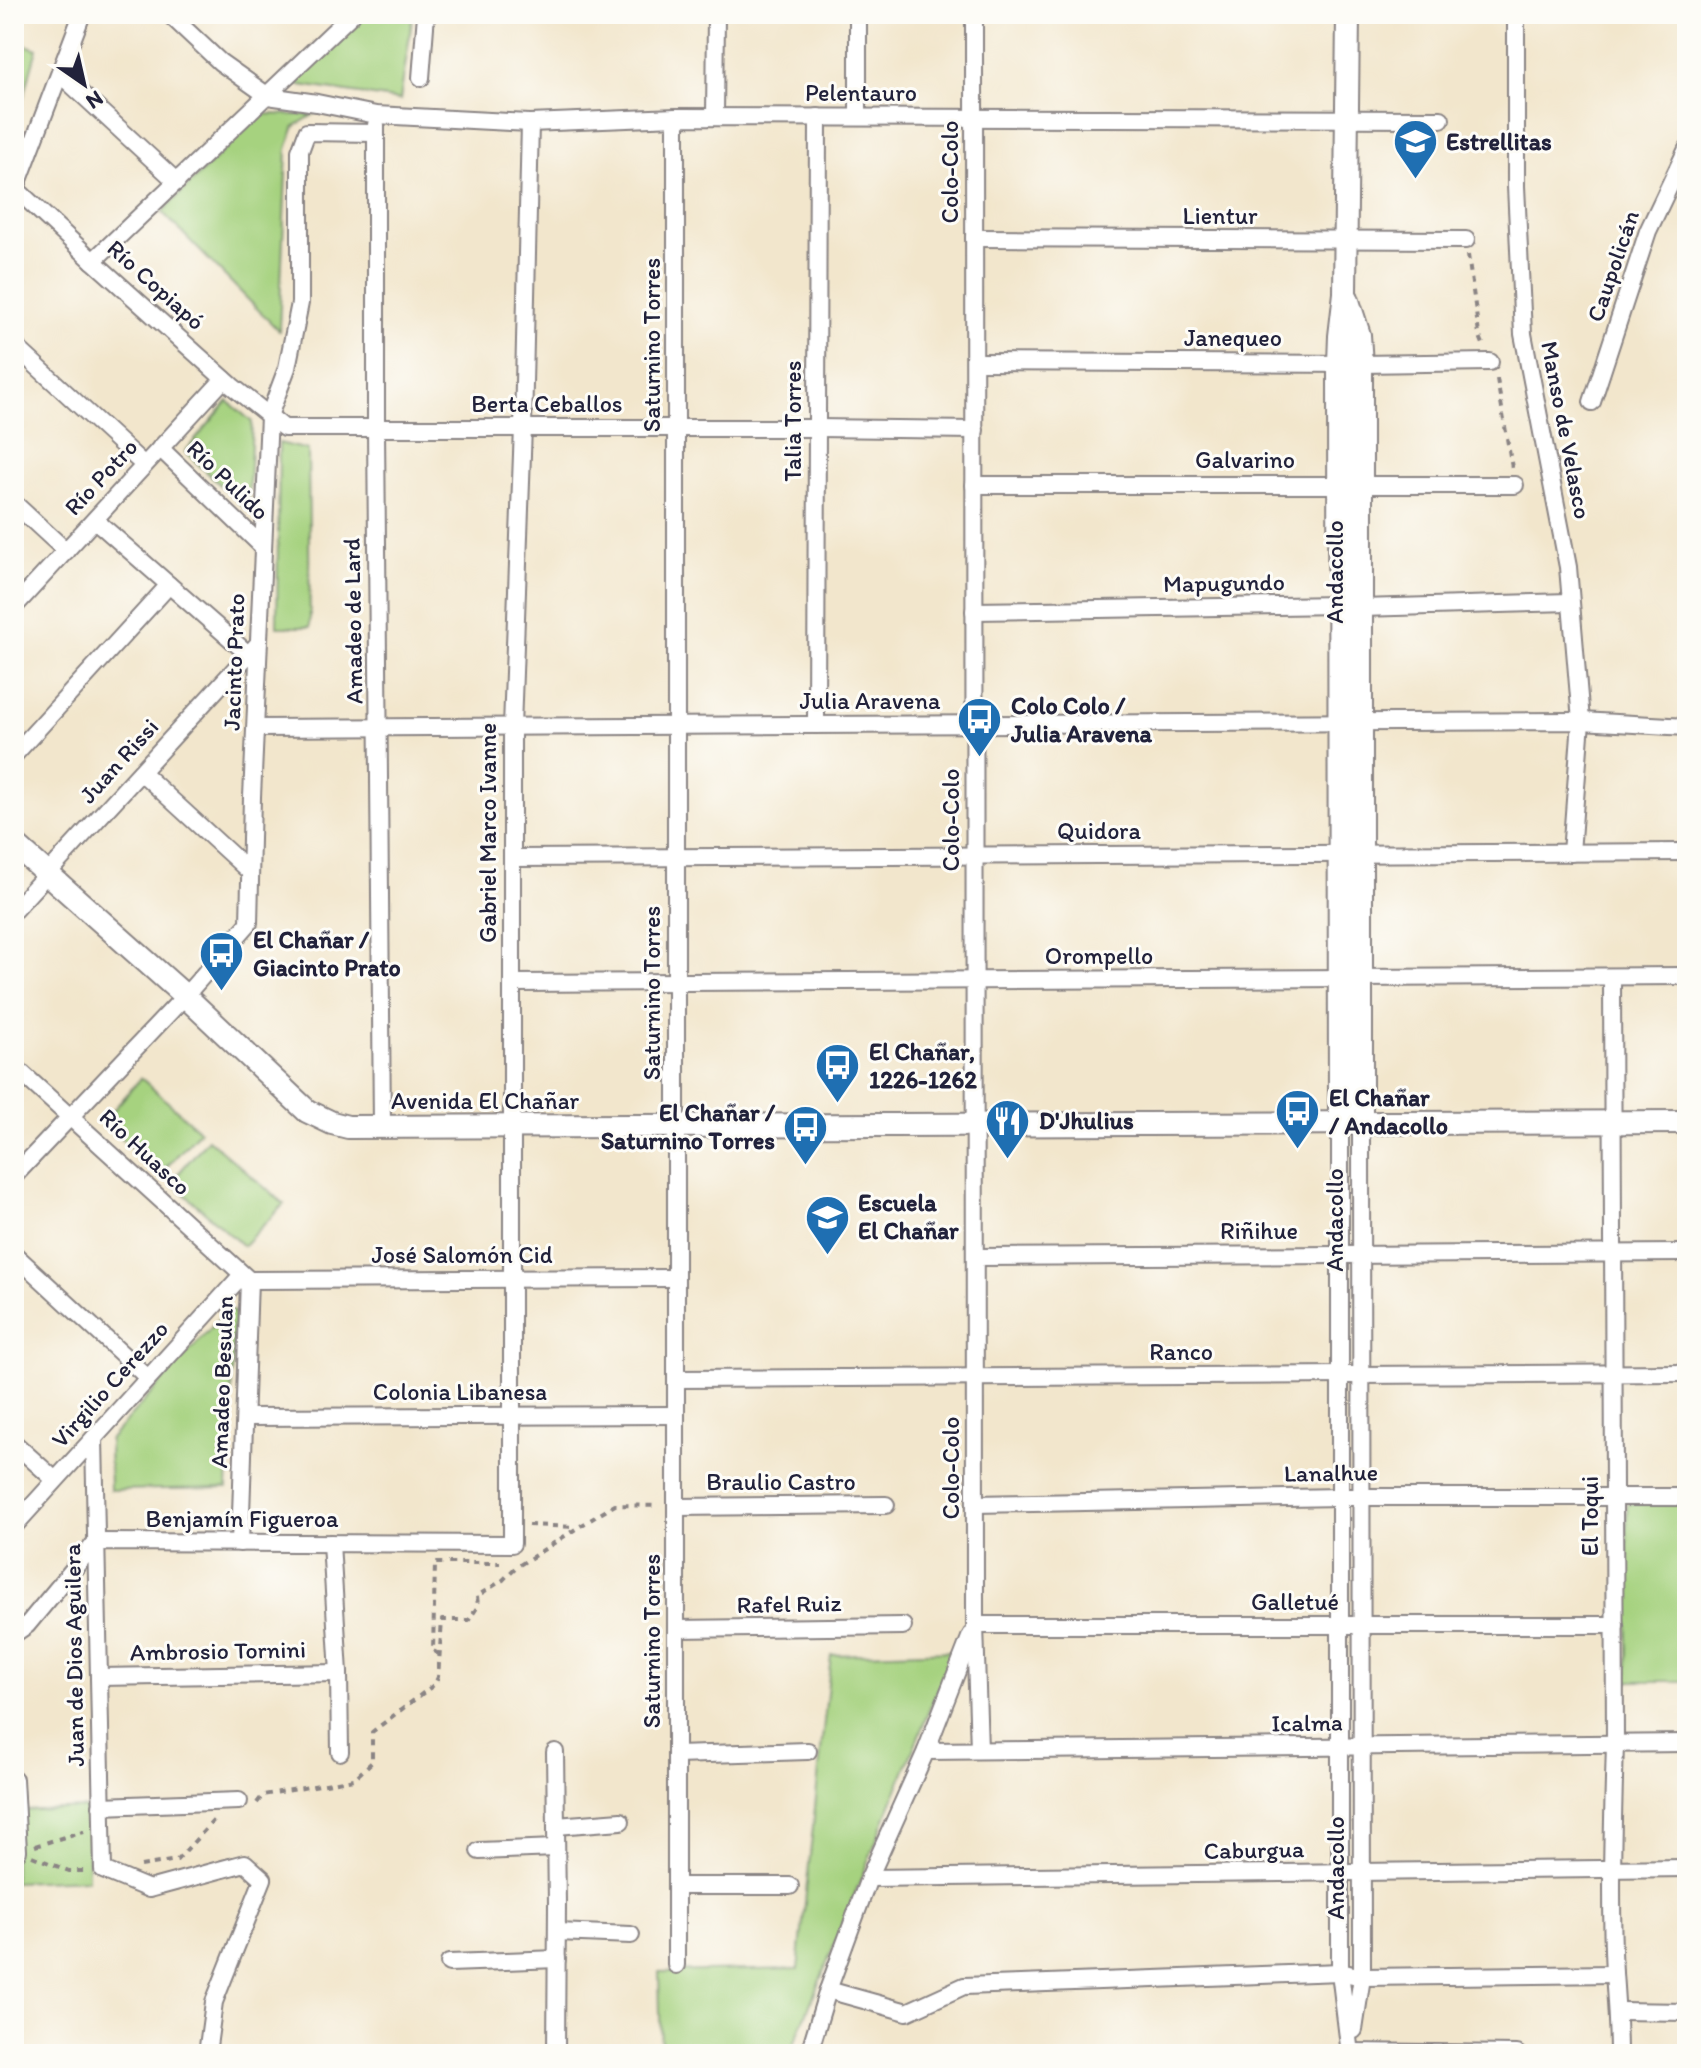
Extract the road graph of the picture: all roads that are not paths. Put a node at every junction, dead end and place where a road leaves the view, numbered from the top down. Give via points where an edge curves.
1 (82, 14) edge
2 (169, 14) edge
3 (352, 14) edge
4 (426, 14) edge
5 (716, 14) edge
6 (858, 14) edge
7 (974, 14) edge
8 (1348, 14) edge
9 (1516, 14) edge
10 (60, 74) junction
11 (421, 78) dead end
12 (268, 96) junction
13 (376, 115) junction
14 (676, 117) junction
15 (715, 117) junction
16 (818, 117) junction
17 (858, 117) junction
18 (974, 118) junction
19 (1347, 119) junction
20 (1441, 119) dead end
21 (530, 123) junction
22 (376, 133) junction
23 (1687, 149) edge
24 (177, 182) junction
25 (15, 187) edge
26 (974, 238) junction
27 (1466, 240) dead end
28 (1345, 241) junction
29 (93, 261) junction
30 (14, 345) edge
31 (975, 362) junction
32 (1490, 362) dead end
33 (1350, 363) junction
34 (224, 379) junction
35 (1592, 402) dead end
36 (269, 416) junction
37 (523, 427) junction
38 (676, 427) junction
39 (376, 428) junction
40 (817, 428) junction
41 (975, 430) junction
42 (160, 448) junction
43 (144, 465) junction
44 (1350, 484) junction
45 (974, 485) junction
46 (1515, 485) dead end
47 (14, 503) edge
48 (95, 520) junction
49 (263, 547) junction
50 (66, 551) junction
51 (169, 585) junction
52 (1570, 602) junction
53 (1350, 606) junction
54 (14, 607) edge
55 (974, 611) junction
56 (253, 649) junction
57 (1581, 721) junction
58 (1350, 722) junction
59 (975, 724) junction
60 (816, 725) junction
61 (676, 726) junction
62 (512, 727) junction
63 (1687, 727) edge
64 (256, 728) junction
65 (378, 728) junction
66 (14, 755) edge
67 (141, 772) junction
68 (14, 844) edge
69 (1687, 852) edge
70 (1571, 853) junction
71 (1350, 854) junction
72 (975, 856) junction
73 (676, 857) junction
74 (512, 858) junction
75 (250, 872) junction
76 (48, 874) junction
77 (14, 910) edge
78 (1687, 976) edge
79 (1612, 977) junction
80 (1350, 978) junction
81 (975, 980) junction
82 (676, 982) junction
83 (512, 983) junction
84 (185, 996) junction
85 (14, 1066) edge
86 (70, 1116) junction
87 (1612, 1122) junction
88 (1687, 1122) edge
89 (1350, 1123) junction
90 (975, 1124) junction
91 (676, 1126) junction
92 (382, 1127) junction
93 (512, 1127) junction
94 (14, 1176) edge
95 (1612, 1253) junction
96 (1687, 1253) edge
97 (14, 1254) edge
98 (1361, 1254) junction
99 (1340, 1255) junction
100 (975, 1257) junction
101 (245, 1277) junction
102 (512, 1278) junction
103 (676, 1278) junction
104 (1687, 1373) edge
105 (1613, 1374) junction
106 (1340, 1375) junction
107 (1361, 1375) junction
108 (975, 1377) junction
109 (148, 1378) junction
110 (676, 1379) junction
111 (676, 1415) junction
112 (512, 1416) junction
113 (245, 1417) junction
114 (94, 1438) junction
115 (14, 1443) edge
116 (55, 1480) junction
117 (1340, 1497) junction
118 (1361, 1497) junction
119 (1614, 1497) junction
120 (1687, 1497) edge
121 (975, 1504) junction
122 (886, 1505) dead end
123 (676, 1507) junction
124 (14, 1526) edge
125 (518, 1540) joint
126 (96, 1542) junction
127 (240, 1543) junction
128 (331, 1543) junction
129 (975, 1625) junction
130 (1615, 1625) junction
131 (903, 1626) dead end
132 (1340, 1626) junction
133 (1361, 1626) junction
134 (676, 1629) junction
135 (14, 1634) edge
136 (339, 1673) junction
137 (99, 1677) junction
138 (1615, 1743) junction
139 (1687, 1743) edge
140 (1340, 1747) junction
141 (1361, 1747) junction
142 (979, 1750) junction
143 (808, 1751) dead end
144 (926, 1751) junction
145 (340, 1752) dead end
146 (555, 1752) dead end
147 (676, 1755) junction
148 (14, 1779) edge
149 (239, 1801) dead end
150 (101, 1806) junction
151 (621, 1821) dead end
152 (556, 1826) junction
153 (556, 1848) junction
154 (18, 1851) road end
155 (479, 1851) dead end
156 (1687, 1868) edge
157 (1612, 1869) junction
158 (1340, 1873) junction
159 (1361, 1873) junction
160 (869, 1878) junction
161 (676, 1886) junction
162 (790, 1886) dead end
163 (557, 1932) junction
164 (631, 1935) dead end
165 (557, 1959) junction
166 (449, 1963) dead end
167 (676, 1965) dead end
168 (1340, 1972) junction
169 (1614, 1974) junction
170 (1362, 1977) junction
171 (828, 1990) junction
172 (1618, 2011) junction
173 (1687, 2012) edge
174 (812, 2043) dead end
175 (1350, 2053) edge
176 (207, 2054) edge
177 (556, 2054) edge
178 (1517, 2054) edge
179 (1618, 2054) edge

1 - 10 street
2 - 12 street via 220,62
3 - 12 street
4 - 11 street
5 - 15 street
6 - 17 street
7 - 18 street, Colo-Colo
8 - 19 street, Andacollo
9 - 52 street, Manso de Velasco via 1523,334 1568,567
10 - 24 street
10 - 25 street
12 - 13 street, Pelentauro
12 - 24 street
13 - 21 street, Pelentauro
13 - 22 street, Amadeo de Lard
14 - 15 street, Pelentauro
14 - 21 street, Pelentauro
14 - 38 street, Saturnino Torres
15 - 16 street, Pelentauro
16 - 17 street, Pelentauro
16 - 40 street, Talia Torres
17 - 18 street, Pelentauro
18 - 19 street, Pelentauro
18 - 26 street, Colo-Colo
19 - 20 street, Pelentauro
19 - 28 street, Andacollo
21 - 37 street, Gabriel Marco Ivanne
22 - 36 street, Jacinto Prato via 307,132 300,151 300,303 287,368
22 - 39 street, Amadeo de Lard
23 - 35 street, Caupolicán via 1648,231
24 - 29 street
25 - 29 street, Río Copiapó
26 - 28 street, Lientur
26 - 31 street, Colo-Colo
27 - 28 street, Lientur
28 - 33 street, Andacollo via 1340,336
29 - 34 street, Río Copiapó
30 - 43 street
31 - 33 street, Janequeo
31 - 41 street, Colo-Colo
32 - 33 street, Janequeo
33 - 44 street, Andacollo
34 - 36 street, Río Copiapó
34 - 42 street, Río Potro
36 - 39 street, Berta Ceballos via 284,428
36 - 49 street, Jacinto Prato
37 - 38 street, Berta Ceballos
37 - 39 street, Berta Ceballos
37 - 62 street, Gabriel Marco Ivanne
38 - 40 street, Berta Ceballos
38 - 61 street, Saturnino Torres
39 - 65 street, Amadeo de Lard
40 - 41 street, Berta Ceballos
40 - 60 street, Talia Torres
41 - 45 street, Colo-Colo
42 - 43 street, Río Potro
42 - 49 street, Río Pulido
43 - 48 street, Río Potro
44 - 45 street, Galvarino
44 - 46 street, Galvarino
44 - 53 street, Andacollo
45 - 55 street, Colo-Colo
47 - 50 street
48 - 50 street, Río Potro
48 - 51 street
49 - 56 street, Jacinto Prato
50 - 54 street, Río Potro
51 - 56 street
51 - 66 street
52 - 53 street, Mapugundo
52 - 57 street, Manso de Velasco
53 - 55 street, Mapugundo
53 - 58 street, Andacollo
55 - 59 street, Colo-Colo
56 - 64 street, Jacinto Prato
56 - 67 street, Juan Rissi
57 - 58 street, Julia Aravena
57 - 63 street, Julia Aravena
57 - 70 street, Manso de Velasco
58 - 59 street, Julia Aravena
58 - 71 street, Andacollo
59 - 60 street, Julia Aravena
59 - 72 street, Colo-Colo
60 - 61 street, Julia Aravena
61 - 62 street, Julia Aravena
61 - 73 street, Saturnino Torres
62 - 65 street, Julia Aravena
62 - 74 street, Gabriel Marco Ivanne
64 - 65 street, Julia Aravena
64 - 75 street, Jacinto Prato
65 - 92 street, Amadeo de Lard
67 - 75 street
67 - 76 street, Juan Rissi
68 - 76 street, Avenida El Chañar
69 - 70 street, Quidora
70 - 71 street, Quidora
71 - 72 street, Quidora
71 - 80 street, Andacollo
72 - 73 street, Quidora
72 - 81 street, Colo-Colo
73 - 74 street, Quidora
73 - 82 street, Saturnino Torres
74 - 83 street, Gabriel Marco Ivanne
75 - 84 street, Jacinto Prato via 249,923
76 - 77 street, Juan Rissi
76 - 84 street, Avenida El Chañar
78 - 79 street, Orompello
79 - 80 street, Orompello
79 - 87 street, El Toqui
80 - 81 street, Orompello
80 - 89 street, Andacollo
81 - 82 street, Orompello
81 - 90 street, Colo-Colo
82 - 83 street, Orompello
82 - 91 street, Saturnino Torres
83 - 93 street, Gabriel Marco Ivanne
84 - 86 street, Jacinto Prato
84 - 92 street, Avenida El Chañar via 307,1111 348,1127
85 - 86 street, Río Huasco
86 - 94 street, Jacinto Prato
86 - 101 street, Río Huasco
87 - 88 street, Avenida El Chañar
87 - 89 street, Avenida El Chañar
87 - 95 street, El Toqui
89 - 90 street, Avenida El Chañar
89 - 98 street, Andacollo
89 - 99 street, Andacollo
90 - 91 street, Avenida El Chañar
90 - 100 street, Colo-Colo
91 - 93 street, Avenida El Chañar
91 - 103 street, Saturnino Torres
92 - 93 street, Avenida El Chañar
93 - 102 street, Gabriel Marco Ivanne
95 - 96 street, Riñihue
95 - 98 street, Riñihue
95 - 105 street, El Toqui
97 - 109 street
98 - 99 street, Riñihue
98 - 107 street, Andacollo
99 - 100 street, Riñihue
99 - 106 street, Andacollo
100 - 108 street, Colo-Colo
101 - 102 street, José Salomón Cid
101 - 109 street, Virgilio Cerezzo
101 - 113 street, Amadeo Besulan
102 - 103 street, José Salomón Cid
102 - 112 street, Gabriel Marco Ivanne
103 - 110 street, Saturnino Torres
104 - 105 street, Ranco
105 - 107 street, Ranco
105 - 119 street, El Toqui
106 - 107 street, Ranco
106 - 108 street, Ranco
106 - 117 street, Andacollo
107 - 118 street, Andacollo
108 - 110 street, Ranco
108 - 121 street, Colo-Colo
109 - 114 street, Virgilio Cerezzo
110 - 111 street, Saturnino Torres
111 - 112 street, Colonia Libanesa
111 - 123 street, Saturnino Torres
112 - 113 street, Colonia Libanesa
112 - 125 street, Gabriel Marco Ivanne
113 - 127 street, Amadeo Besulan
114 - 116 street, Virgilio Cerezzo
114 - 126 street, Juan de Dios Aguilera
115 - 116 street
116 - 124 street, Virgilio Cerezzo
117 - 118 street, Lanalhue
117 - 121 street, Lanalhue
117 - 132 street, Andacollo
118 - 119 street, Lanalhue
118 - 133 street, Andacollo
119 - 120 street, Lanalhue
119 - 130 street, El Toqui
121 - 129 street, Colo-Colo
122 - 123 street, Braulio Castro
123 - 134 street, Saturnino Torres
125 - 128 street, Benjamín Figueroa
126 - 127 street, Benjamín Figueroa
126 - 135 street
126 - 137 street, Juan de Dios Aguilera
127 - 128 street, Benjamín Figueroa
128 - 136 street
129 - 132 street, Galletué
129 - 142 street, Colo-Colo
129 - 144 street, Colo-Colo
130 - 133 street, Galletué
130 - 138 street, El Toqui
131 - 134 street, Rafel Ruiz
132 - 133 street, Galletué
132 - 140 street, Andacollo
133 - 141 street, Andacollo
134 - 147 street, Saturnino Torres
136 - 137 street, Ambrosio Tornini
136 - 145 street
137 - 150 street, Juan de Dios Aguilera
138 - 139 street, Icalma
138 - 141 street, Icalma
138 - 157 street, El Toqui
140 - 141 street, Icalma
140 - 142 street, Icalma
140 - 158 street, Andacollo
141 - 159 street, Andacollo
142 - 144 street, Icalma
143 - 147 street
144 - 160 street, Colo-Colo
146 - 152 street
147 - 161 street, Saturnino Torres
148 - 154 street
149 - 150 street
150 - 176 street, Juan de Dios Aguilera via 103,1870 149,1889 245,1863 263,1879 214,2002
151 - 152 street
152 - 153 street
153 - 155 street
153 - 163 street
156 - 157 street, Caburgua
157 - 159 street, Caburgua
157 - 169 street, El Toqui
158 - 159 street, Caburgua
158 - 160 street, Caburgua
158 - 168 street, Andacollo
159 - 170 street, Andacollo
160 - 171 street, Colo-Colo
161 - 162 street
161 - 167 street, Saturnino Torres
163 - 164 street
163 - 165 street
165 - 166 street
165 - 177 street
168 - 170 street
168 - 171 street via 964,1986 907,2012
168 - 175 street, Andacollo
169 - 170 street
169 - 172 street, El Toqui
170 - 175 street, Andacollo
171 - 174 street, Colo-Colo
172 - 173 street
172 - 179 street, El Toqui
175 - 178 street

